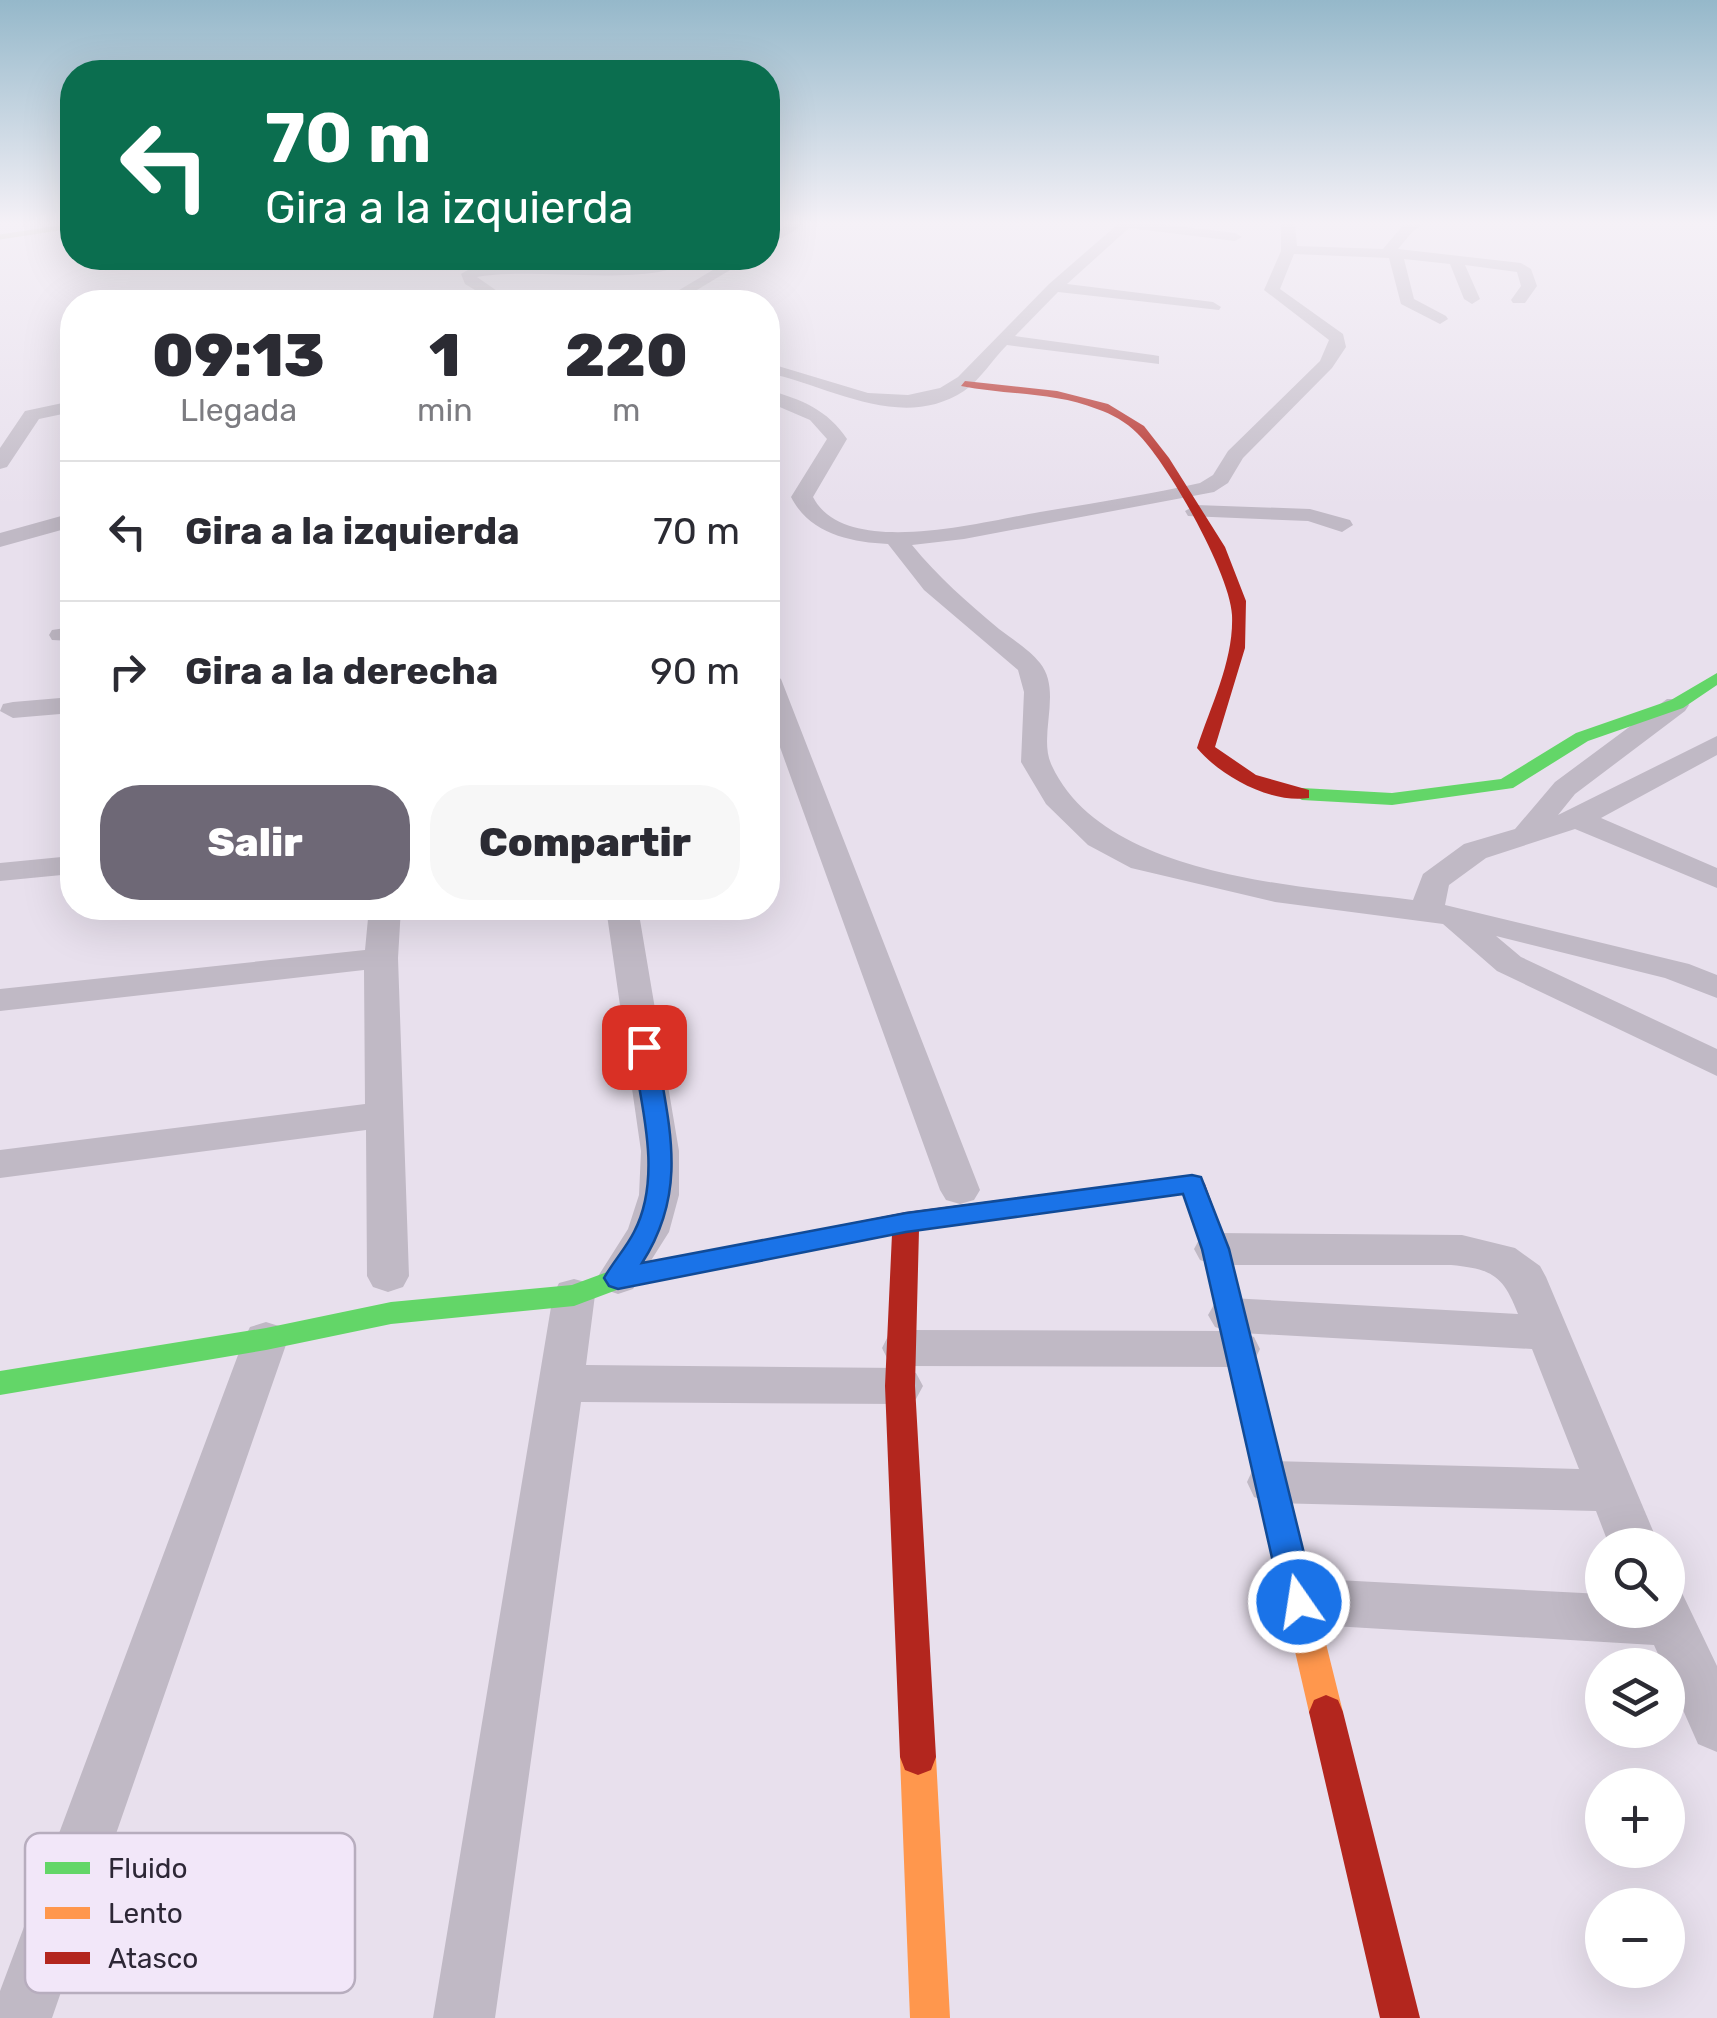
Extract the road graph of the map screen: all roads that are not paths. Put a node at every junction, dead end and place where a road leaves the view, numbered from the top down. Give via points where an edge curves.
1 (1025, 318) edge
2 (1313, 318) edge
3 (999, 346) junction
4 (1153, 360) dead end
5 (1110, 369) dead end
6 (780, 375) edge
7 (965, 384) junction
8 (780, 401) edge
9 (60, 410) edge
10 (0, 464) edge
11 (1190, 502) junction
12 (60, 523) edge
13 (1342, 525) dead end
14 (896, 538) junction
15 (0, 540) edge
16 (1717, 678) edge
17 (1676, 705) junction
18 (60, 707) edge
19 (12, 710) dead end
20 (780, 727) edge
21 (1712, 751) edge
22 (1577, 819) junction
23 (1528, 832) junction
24 (60, 866) edge
25 (0, 872) edge
26 (1717, 880) edge
27 (1439, 912) junction
28 (384, 920) edge
29 (624, 920) edge
30 (382, 958) junction
31 (1717, 987) edge
32 (0, 1000) edge
33 (1717, 1064) edge
34 (384, 1115) junction
35 (0, 1164) edge
36 (960, 1190) dead end
37 (906, 1222) junction
38 (1215, 1249) junction
39 (388, 1276) dead end
40 (596, 1286) junction
41 (1234, 1332) junction
42 (1548, 1333) junction
43 (266, 1339) junction
44 (902, 1367) junction
45 (0, 1383) edge
46 (561, 1383) junction
47 (1271, 1482) junction
48 (1610, 1491) junction
49 (1626, 1528) edge
50 (1299, 1602) junction
51 (1585, 1613) edge
52 (1673, 1628) edge
53 (1717, 1725) edge
54 (88, 1833) edge
55 (30, 1993) edge
56 (21, 2018) edge
57 (464, 2018) edge
58 (930, 2018) edge
59 (1400, 2018) edge

1 - 3 street
2 - 11 street via 1337,338 1326,364 1235,456 1221,479
3 - 4 street
3 - 5 street
3 - 7 street
6 - 7 street via 884,404
7 - 11 street via 1067,396 1106,409 1139,428
8 - 14 street via 818,416 837,439 802,497 806,508 823,522
9 - 10 street via 32,416
11 - 13 street
11 - 14 street
11 - 17 street via 1214,539 1238,599 1236,647 1206,748 1214,764 1231,774 1300,794 1446,796 1510,784 1572,742
12 - 15 street
14 - 27 street via 932,585 1030,668 1037,692 1035,762 1056,798 1099,839 1142,861 1275,892
16 - 17 street
17 - 23 street via 1565,788
18 - 19 street
20 - 36 street
21 - 22 street
22 - 23 street
22 - 26 street
23 - 27 street via 1475,851 1434,881
24 - 25 street
27 - 31 street
27 - 33 street via 1509,964
28 - 30 street
29 - 40 street via 660,1152 659,1195 648,1232
30 - 32 street
30 - 34 street
34 - 35 street
34 - 39 street
37 - 38 street via 1192,1184
37 - 40 street
37 - 44 street
38 - 41 street
38 - 42 street via 1488,1252 1525,1277
40 - 43 street via 391,1313
40 - 46 street
41 - 42 street
41 - 44 street
41 - 47 street
42 - 48 street
43 - 45 street
43 - 54 street
44 - 46 street
44 - 58 street
46 - 57 street
47 - 48 street
47 - 50 street
48 - 49 street
50 - 51 street
50 - 59 street
52 - 53 street
55 - 56 street

